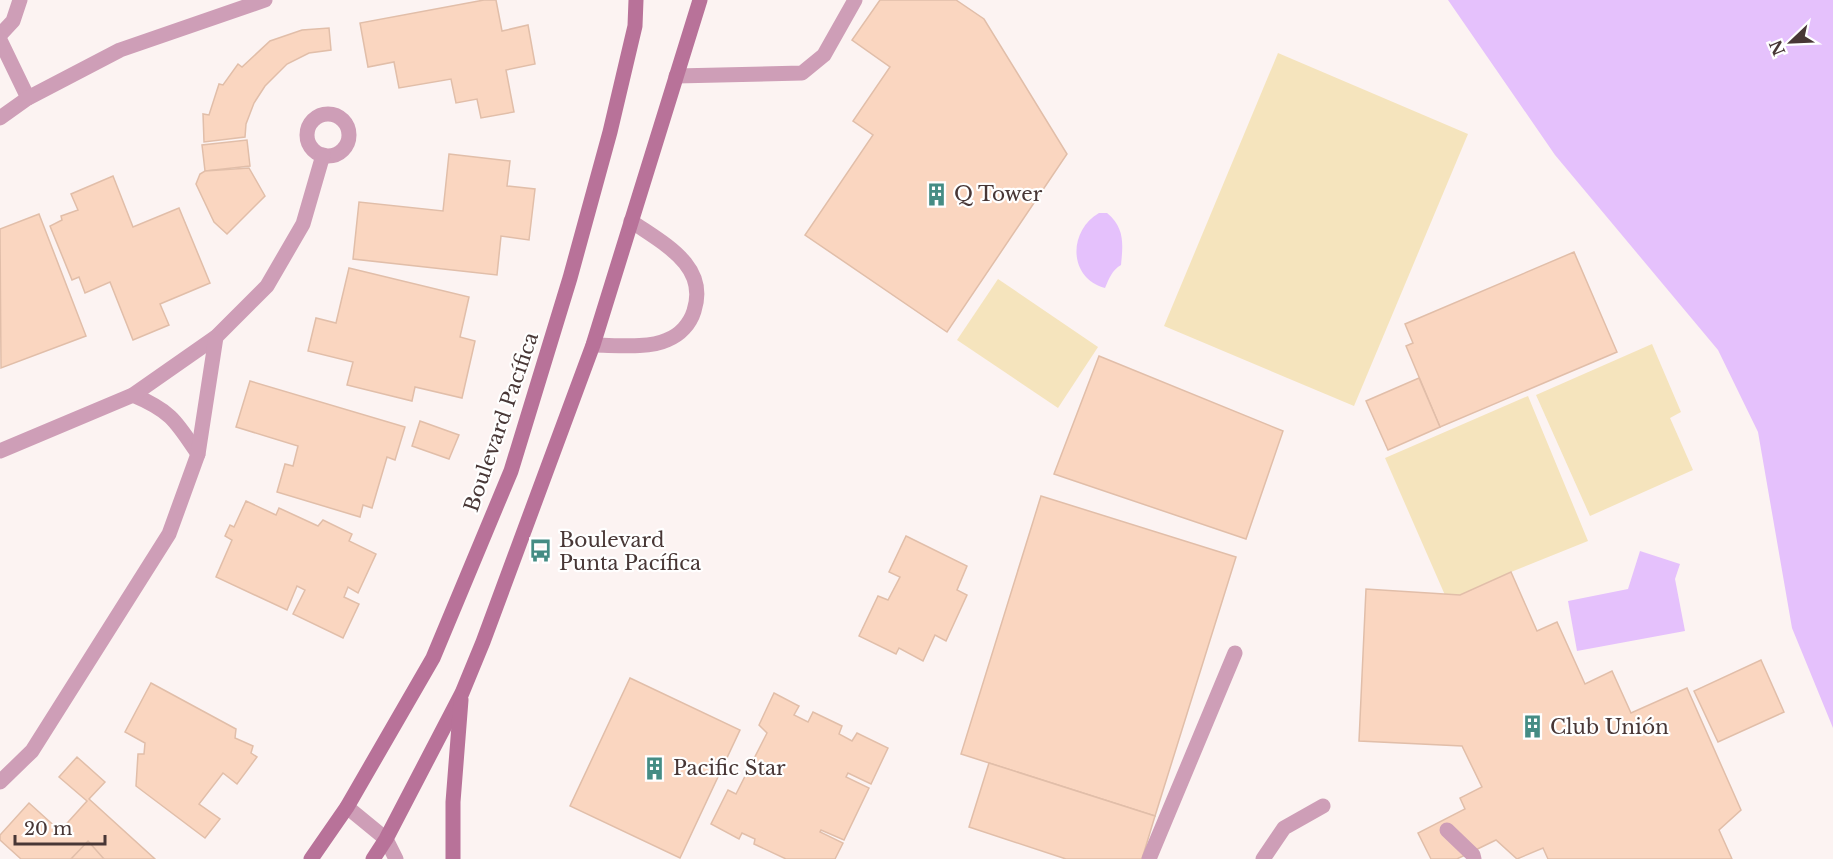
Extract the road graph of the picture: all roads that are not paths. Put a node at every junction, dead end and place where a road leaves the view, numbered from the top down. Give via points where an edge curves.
1 (20, 0) edge
2 (265, 0) edge
3 (636, 0) edge
4 (700, 0) edge
5 (855, 0) edge
6 (0, 34) edge
7 (0, 40) edge
8 (676, 76) junction
9 (28, 98) junction
10 (0, 118) edge
11 (323, 155) dead end
12 (631, 221) junction
13 (216, 337) junction
14 (593, 345) junction
15 (133, 395) junction
16 (0, 451) edge
17 (198, 454) junction
18 (1235, 653) dead end
19 (462, 693) junction
20 (0, 782) edge
21 (1323, 806) dead end
22 (346, 807) junction
23 (1447, 830) dead end
24 (386, 839) junction
25 (310, 859) edge
26 (373, 859) edge
27 (396, 859) edge
28 (453, 859) edge
29 (1149, 859) edge
30 (1263, 859) edge
31 (1474, 859) edge

1 - 6 street via 13,21
2 - 9 street via 120,50
3 - 22 street, Boulevard Pacífica via 634,26 610,132 511,471 433,658
4 - 8 street
5 - 8 street via 824,55 802,73
7 - 9 street
8 - 12 street
9 - 10 street
11 - 13 street via 303,224 277,269 267,286
12 - 14 street
12 - 14 street via 676,252 692,271 698,298 691,320 666,341
13 - 15 street
13 - 17 street
14 - 19 street
15 - 16 street
15 - 17 street via 155,404 175,420
17 - 20 street via 169,534 32,751
18 - 29 street
19 - 24 street
19 - 28 street via 453,802
21 - 30 street via 1284,828
22 - 24 street
22 - 25 street, Boulevard Pacífica
23 - 31 street
24 - 26 street
24 - 27 street

